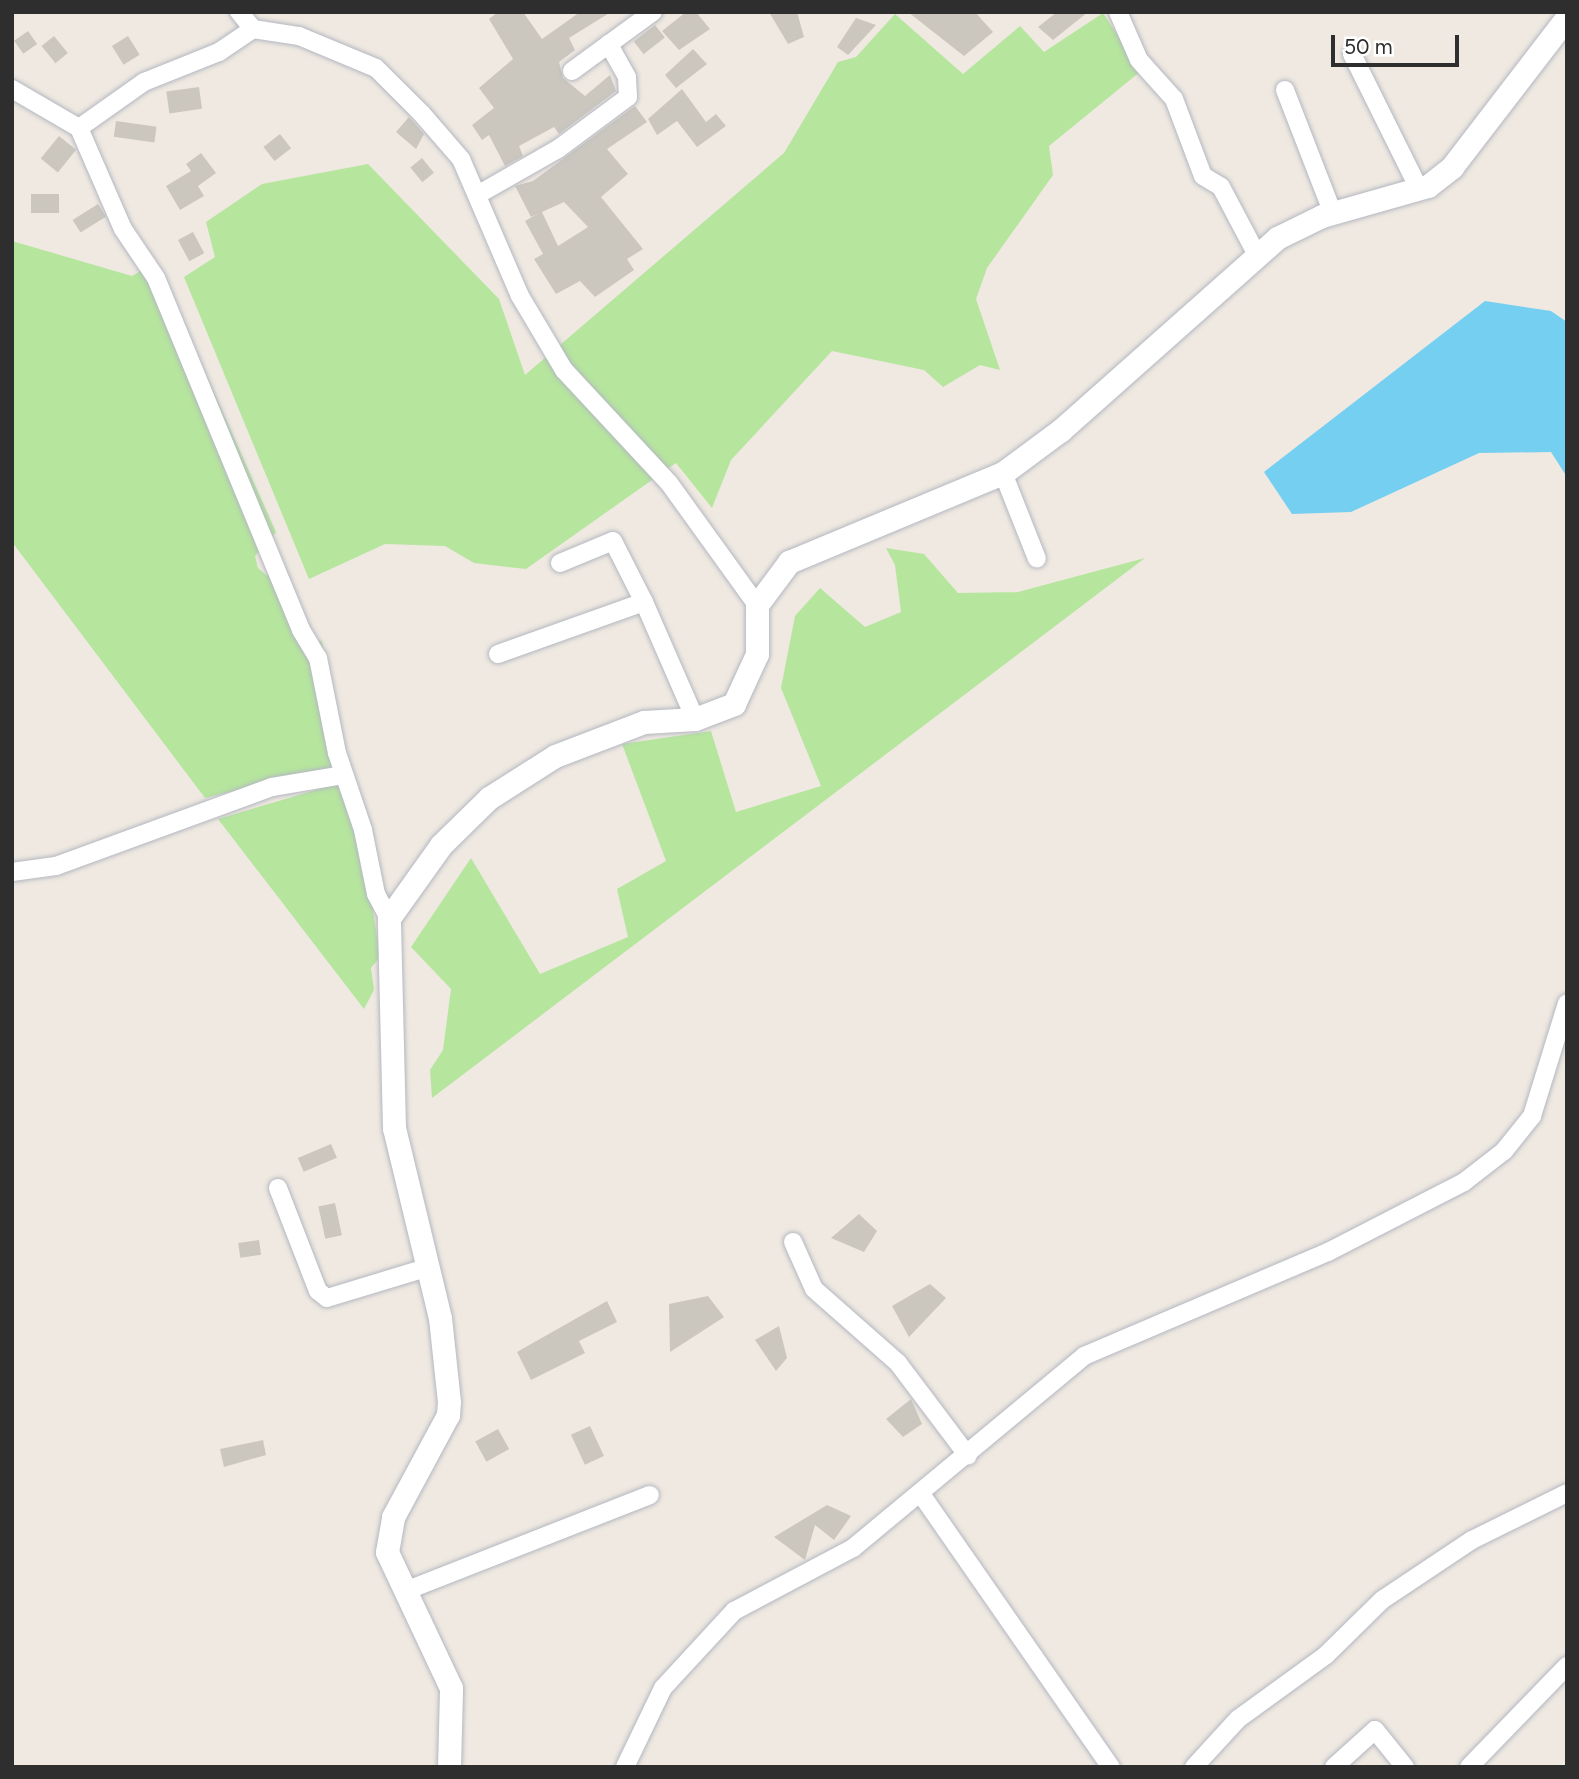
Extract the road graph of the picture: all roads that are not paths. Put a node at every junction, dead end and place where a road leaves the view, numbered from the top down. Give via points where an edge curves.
1 (239, 12) edge
2 (653, 12) edge
3 (1118, 12) edge
4 (1567, 18) edge
5 (253, 29) junction
6 (609, 44) junction
7 (1352, 54) dead end
8 (572, 71) dead end
9 (12, 89) edge
10 (1285, 90) dead end
11 (79, 128) junction
12 (1419, 188) junction
13 (479, 194) junction
14 (1333, 214) junction
15 (1256, 253) junction
16 (1003, 473) junction
17 (1037, 559) dead end
18 (560, 563) dead end
19 (644, 602) junction
20 (757, 605) junction
21 (498, 654) dead end
22 (695, 719) junction
23 (344, 775) junction
24 (12, 872) edge
25 (389, 918) junction
26 (1567, 1003) edge
27 (278, 1188) dead end
28 (793, 1242) dead end
29 (426, 1268) junction
30 (968, 1456) junction
31 (1567, 1493) edge
32 (921, 1494) junction
33 (650, 1495) dead end
34 (405, 1591) junction
35 (1567, 1666) edge
36 (447, 1764) edge
37 (625, 1767) edge
38 (1111, 1767) edge
39 (1194, 1767) edge
40 (1334, 1767) edge
41 (1405, 1767) edge
42 (1469, 1767) edge

1 - 5 street
2 - 6 street
3 - 15 street via 1139,60 1174,99 1203,176 1221,187
4 - 12 street via 1452,167
5 - 11 street via 219,52 144,82
5 - 13 street via 299,36 376,68 461,159
6 - 8 street
6 - 13 street via 627,77 628,97 558,149
7 - 12 street
9 - 11 street
10 - 14 street
11 - 23 street via 123,229 156,278 301,630 318,658
12 - 14 street
13 - 20 street via 520,296 564,370 669,483
14 - 15 street
15 - 16 street via 1060,430
16 - 17 street
16 - 20 street via 789,562
18 - 19 street via 613,541
19 - 21 street
19 - 22 street
20 - 22 street via 757,654 740,698
22 - 25 street via 644,722 580,746 489,798 441,845
23 - 24 street via 272,787 56,866
23 - 25 street via 376,894
25 - 29 street via 394,1128
26 - 30 street via 1532,1116 1504,1151 1464,1182 1328,1252 1094,1349
27 - 29 street via 318,1291 327,1298
28 - 30 street via 814,1289 898,1363
29 - 34 street via 440,1318 449,1411 388,1533 387,1552
30 - 32 street
31 - 39 street via 1472,1540 1382,1600 1325,1655 1238,1719
32 - 37 street via 853,1548 734,1611 663,1688
32 - 38 street
33 - 34 street
34 - 36 street via 451,1688
35 - 42 street
40 - 41 street via 1375,1730

